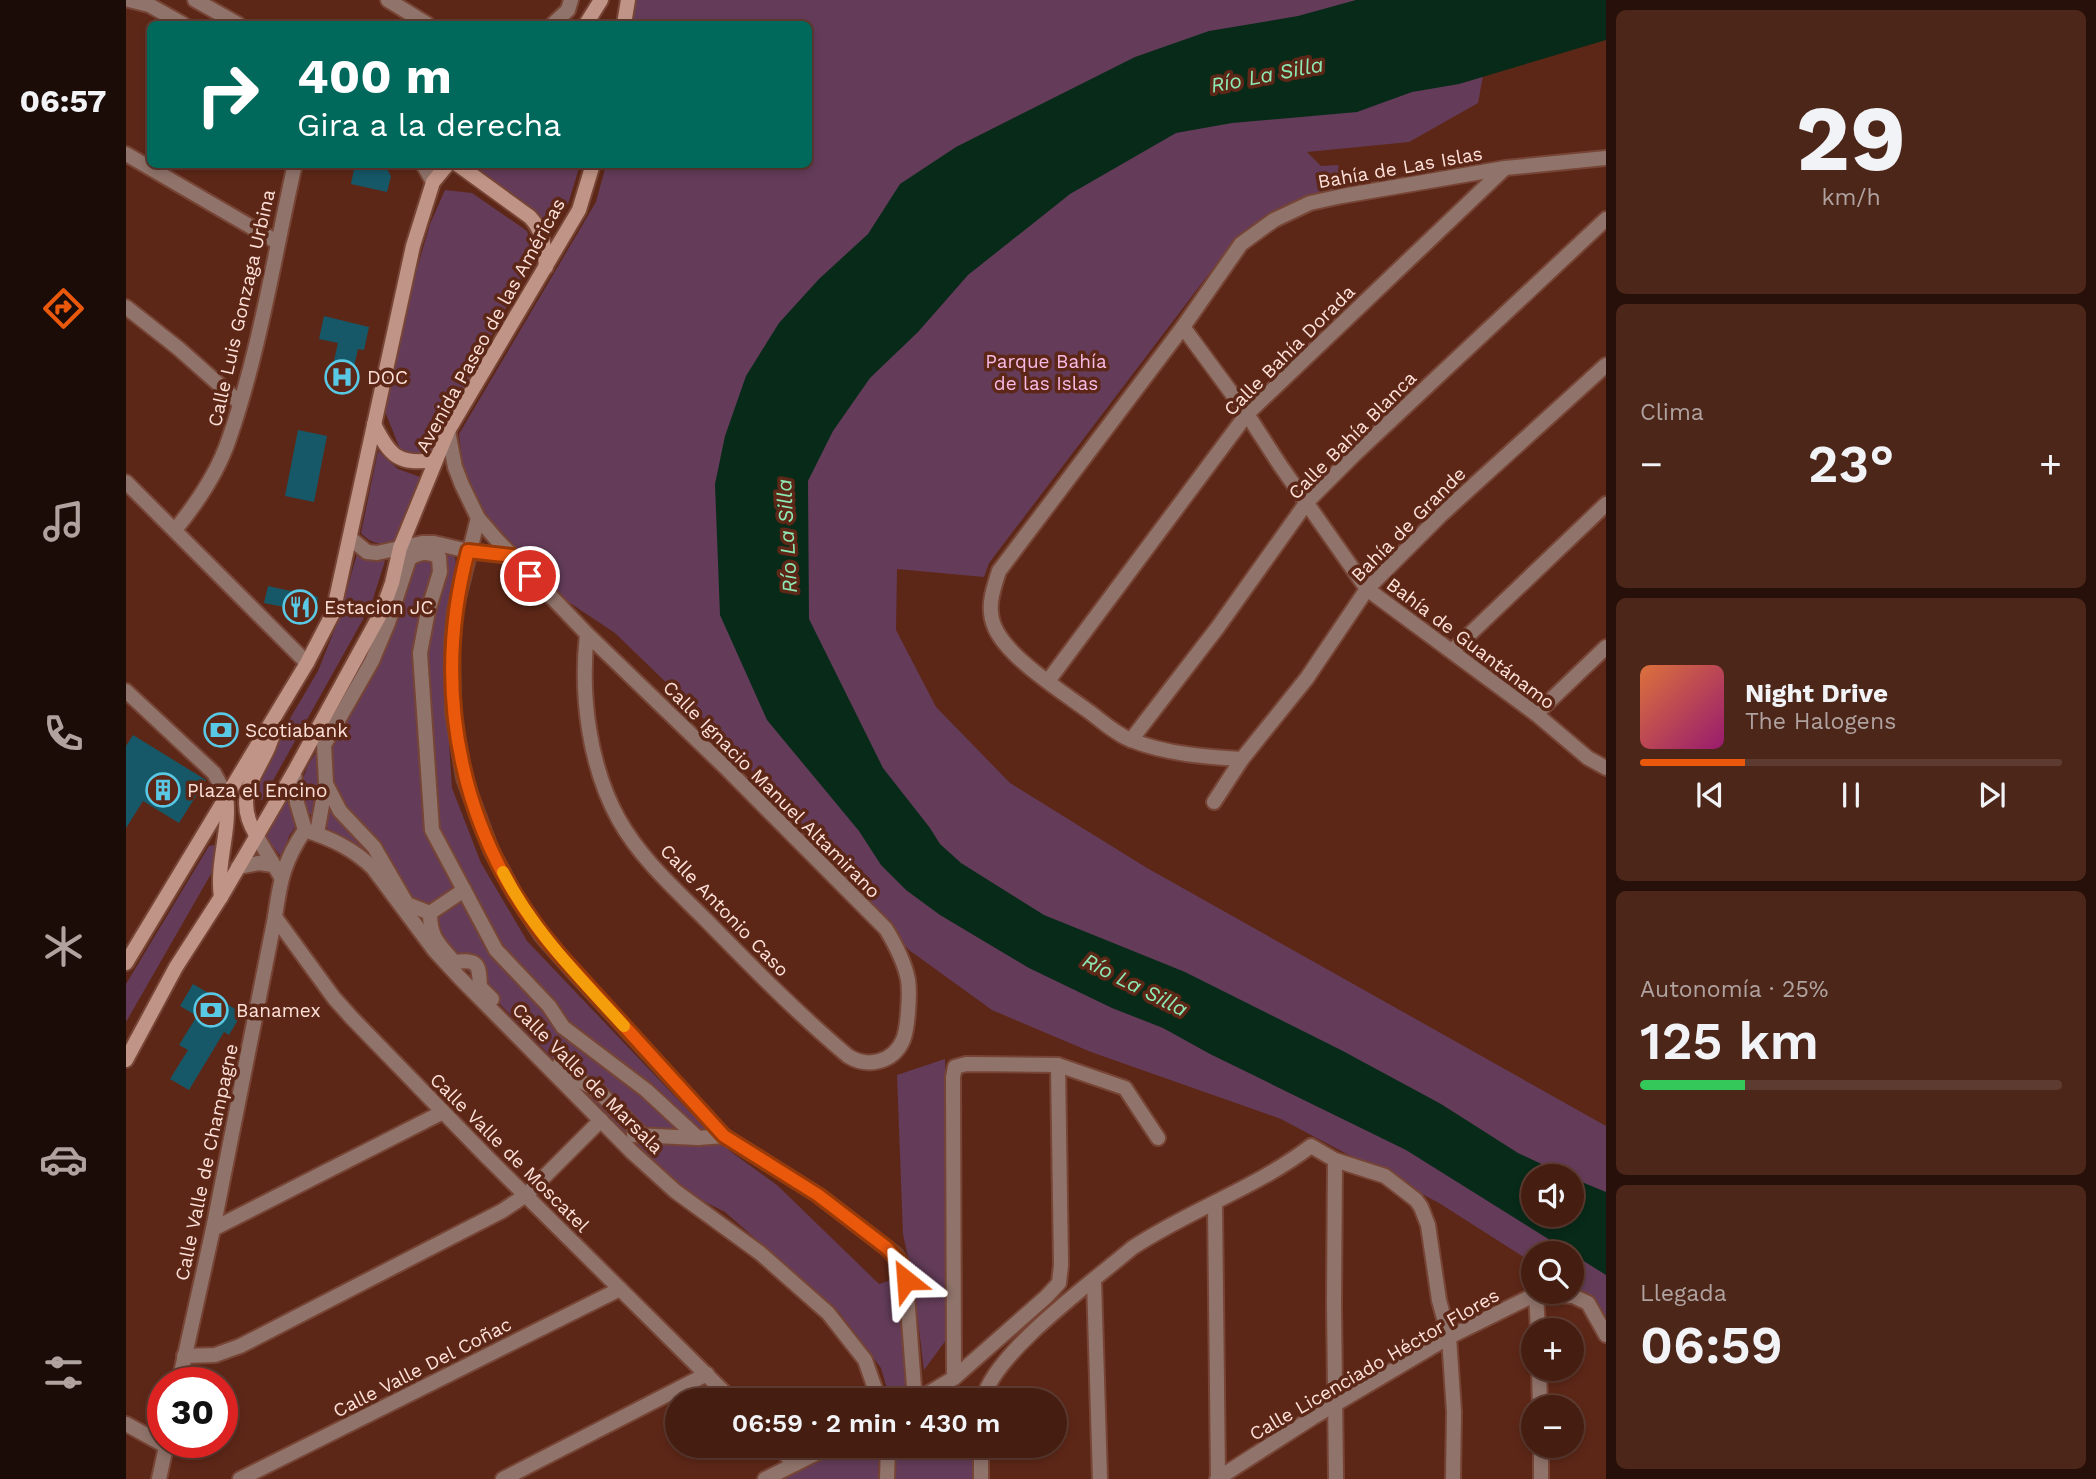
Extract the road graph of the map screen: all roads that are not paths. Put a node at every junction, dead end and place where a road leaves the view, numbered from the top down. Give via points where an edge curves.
1 (129, 0) edge
2 (195, 0) edge
3 (388, 0) edge
4 (570, 0) edge
5 (601, 0) edge
6 (628, 0) edge
7 (178, 21) edge
8 (233, 21) edge
9 (422, 21) edge
10 (556, 21) edge
11 (588, 21) edge
12 (624, 21) edge
13 (126, 154) edge
14 (1606, 158) edge
15 (147, 166) edge
16 (150, 168) edge
17 (294, 168) edge
18 (425, 168) edge
19 (445, 168) edge
20 (463, 168) edge
21 (592, 168) edge
22 (1505, 168) junction
23 (433, 182) junction
24 (1606, 219) edge
25 (277, 242) junction
26 (546, 267) junction
27 (126, 307) edge
28 (1183, 327) junction
29 (1606, 365) edge
30 (240, 403) junction
31 (1247, 414) junction
32 (374, 424) junction
33 (448, 431) junction
34 (435, 460) junction
35 (126, 482) edge
36 (1307, 502) junction
37 (1606, 504) edge
38 (478, 518) junction
39 (175, 530) junction
40 (351, 538) junction
41 (400, 548) junction
42 (512, 556) junction
43 (467, 558) junction
44 (441, 562) junction
45 (1367, 589) junction
46 (587, 634) junction
47 (1606, 648) edge
48 (1452, 651) junction
49 (307, 663) junction
50 (1048, 681) junction
51 (129, 699) edge
52 (278, 711) junction
53 (1536, 714) junction
54 (1131, 740) junction
55 (1242, 759) junction
56 (1606, 768) edge
57 (294, 772) junction
58 (326, 783) junction
59 (226, 795) junction
60 (1214, 802) dead end
61 (311, 832) junction
62 (256, 835) junction
63 (238, 867) junction
64 (277, 871) junction
65 (464, 890) junction
66 (221, 897) junction
67 (430, 913) junction
68 (275, 917) junction
69 (126, 963) edge
70 (126, 1060) edge
71 (859, 1063) joint
72 (1058, 1065) junction
73 (443, 1112) junction
74 (601, 1120) junction
75 (616, 1135) junction
76 (642, 1135) junction
77 (724, 1136) junction
78 (698, 1138) junction
79 (1158, 1138) dead end
80 (1335, 1160) junction
81 (526, 1195) junction
82 (1215, 1204) junction
83 (213, 1229) junction
84 (1094, 1280) junction
85 (620, 1289) junction
86 (1521, 1301) edge
87 (1584, 1301) edge
88 (1606, 1335) edge
89 (1449, 1337) junction
90 (184, 1356) junction
91 (182, 1367) edge
92 (707, 1374) junction
93 (954, 1378) junction
94 (721, 1388) edge
95 (875, 1388) edge
96 (915, 1388) edge
97 (937, 1388) edge
98 (988, 1388) edge
99 (1335, 1404) junction
100 (126, 1424) edge
101 (147, 1434) edge
102 (163, 1458) edge
103 (789, 1458) edge
104 (807, 1458) edge
105 (888, 1458) edge
106 (981, 1458) edge
107 (1541, 1458) edge
108 (795, 1464) junction
109 (159, 1479) edge
110 (240, 1479) edge
111 (503, 1479) edge
112 (765, 1479) edge
113 (887, 1479) edge
114 (981, 1479) edge
115 (1100, 1479) edge
116 (1217, 1479) edge
117 (1336, 1479) edge
118 (1453, 1479) edge
119 (1541, 1479) edge

1 - 7 street
2 - 8 street
3 - 9 street
4 - 10 street via 568,10
5 - 11 main road
6 - 12 main road
13 - 15 street
14 - 22 street, Bahía de Las Islas
16 - 25 street
17 - 25 street, Calle Luis Gonzaga Urbina
18 - 23 street
19 - 23 main road
20 - 26 main road via 539,227
21 - 26 main road, Avenida Paseo de las Américas via 579,210
22 - 28 street, Bahía de Las Islas via 1310,203 1274,220 1241,244
22 - 31 street, Calle Bahía Dorada
23 - 32 main road via 413,246
24 - 36 street, Calle Bahía Blanca
25 - 30 street, Calle Luis Gonzaga Urbina
26 - 33 main road, Avenida Paseo de las Américas
27 - 30 street
28 - 31 street, Bahía de Guantánamo
28 - 50 street, Bahía de Las Islas via 999,571 990,601 996,629 1018,657
29 - 45 street, Bahía de Grande
30 - 39 street, Calle Luis Gonzaga Urbina via 213,475
31 - 36 street, Bahía de Guantánamo
31 - 50 street, Calle Bahía Dorada
32 - 34 main road via 397,458
32 - 40 main road
33 - 34 main road, Avenida Paseo de las Américas
33 - 38 street, Calle Ignacio Manuel Altamirano via 455,467
34 - 41 main road, Avenida Paseo de las Américas
35 - 39 street
36 - 45 street, Bahía de Guantánamo
36 - 54 street, Calle Bahía Blanca
37 - 48 street
38 - 42 street, Calle Ignacio Manuel Altamirano
38 - 43 street
39 - 49 street
40 - 41 street via 367,552
40 - 49 main road via 333,613
41 - 43 street via 433,543
41 - 57 main road, Avenida Paseo de las Américas via 382,611
42 - 43 street
42 - 46 street, Calle Ignacio Manuel Altamirano
43 - 44 street
43 - 77 street via 452,643 453,713 464,778 491,850 542,936
44 - 58 street via 434,554 421,553 409,559 372,660 324,745
44 - 65 street via 420,653 431,816 432,830
45 - 48 street, Bahía de Guantánamo
45 - 55 street, Bahía de Grande via 1307,678
46 - 71 street, Calle Antonio Caso via 583,669 590,735 619,820 654,868 719,934
46 - 71 street, Calle Ignacio Manuel Altamirano via 886,929 908,980 905,1029 902,1041 887,1058
47 - 53 street
48 - 53 street, Bahía de Guantánamo
49 - 52 main road
50 - 54 street
51 - 59 street via 214,773
52 - 59 main road
52 - 62 main road via 275,732 245,795
53 - 56 street, Bahía de Guantánamo
54 - 55 street via 1202,757
55 - 60 street, Bahía de Grande
57 - 61 street via 296,803
57 - 62 main road, Avenida Paseo de las Américas
58 - 61 street, Calle Valle de Champagne
58 - 67 street via 340,811 374,847 407,904
59 - 66 main road via 228,824 218,874
59 - 69 main road
61 - 64 street, Calle Valle de Champagne
61 - 74 street, Calle Valle de Marsala via 350,848 373,868 443,960
62 - 63 main road, Avenida Paseo de las Américas
62 - 64 street
63 - 64 street via 259,863
63 - 66 main road, Avenida Paseo de las Américas
64 - 68 street, Calle Valle de Champagne
65 - 67 street
65 - 78 street via 496,950 549,1006 562,1027 646,1090
66 - 70 main road, Avenida Paseo de las Américas via 176,967
67 - 76 street via 432,934 454,962 466,960 477,965 480,986 566,1073 597,1090
68 - 73 street, Calle Valle de Moscatel via 334,998
68 - 83 street, Calle Valle de Champagne
72 - 79 street via 1125,1088
72 - 93 street via 1059,1283
72 - 93 street via 966,1064 956,1068 953,1077
73 - 81 street, Calle Valle de Moscatel
73 - 83 street
74 - 75 street, Calle Valle de Marsala
74 - 81 street
75 - 76 street
75 - 95 street, Calle Valle de Marsala via 674,1191 760,1253 828,1312 865,1360
76 - 78 street
77 - 78 street
77 - 96 street via 818,1195 896,1255 906,1280
80 - 82 street via 1311,1146
80 - 89 street via 1385,1176 1421,1207
80 - 99 street
81 - 85 street, Calle Valle de Moscatel
81 - 90 street via 240,1346 215,1355
82 - 84 street via 1149,1237
82 - 116 street
83 - 90 street, Calle Valle de Champagne
84 - 98 street via 1030,1335
84 - 115 street
85 - 92 street, Calle Valle de Moscatel
85 - 110 street, Calle Valle Del Coñac
86 - 89 street, Calle Licenciado Héctor Flores
87 - 88 street, Calle Licenciado Héctor Flores
89 - 99 street, Calle Licenciado Héctor Flores
89 - 118 street
90 - 91 street, Calle Valle de Champagne
92 - 94 street, Calle Valle de Moscatel
92 - 111 street
93 - 97 street
99 - 116 street, Calle Licenciado Héctor Flores
99 - 117 street
100 - 101 street
102 - 109 street
103 - 108 street
104 - 108 street
105 - 113 street
106 - 114 street
107 - 119 street
108 - 112 street

